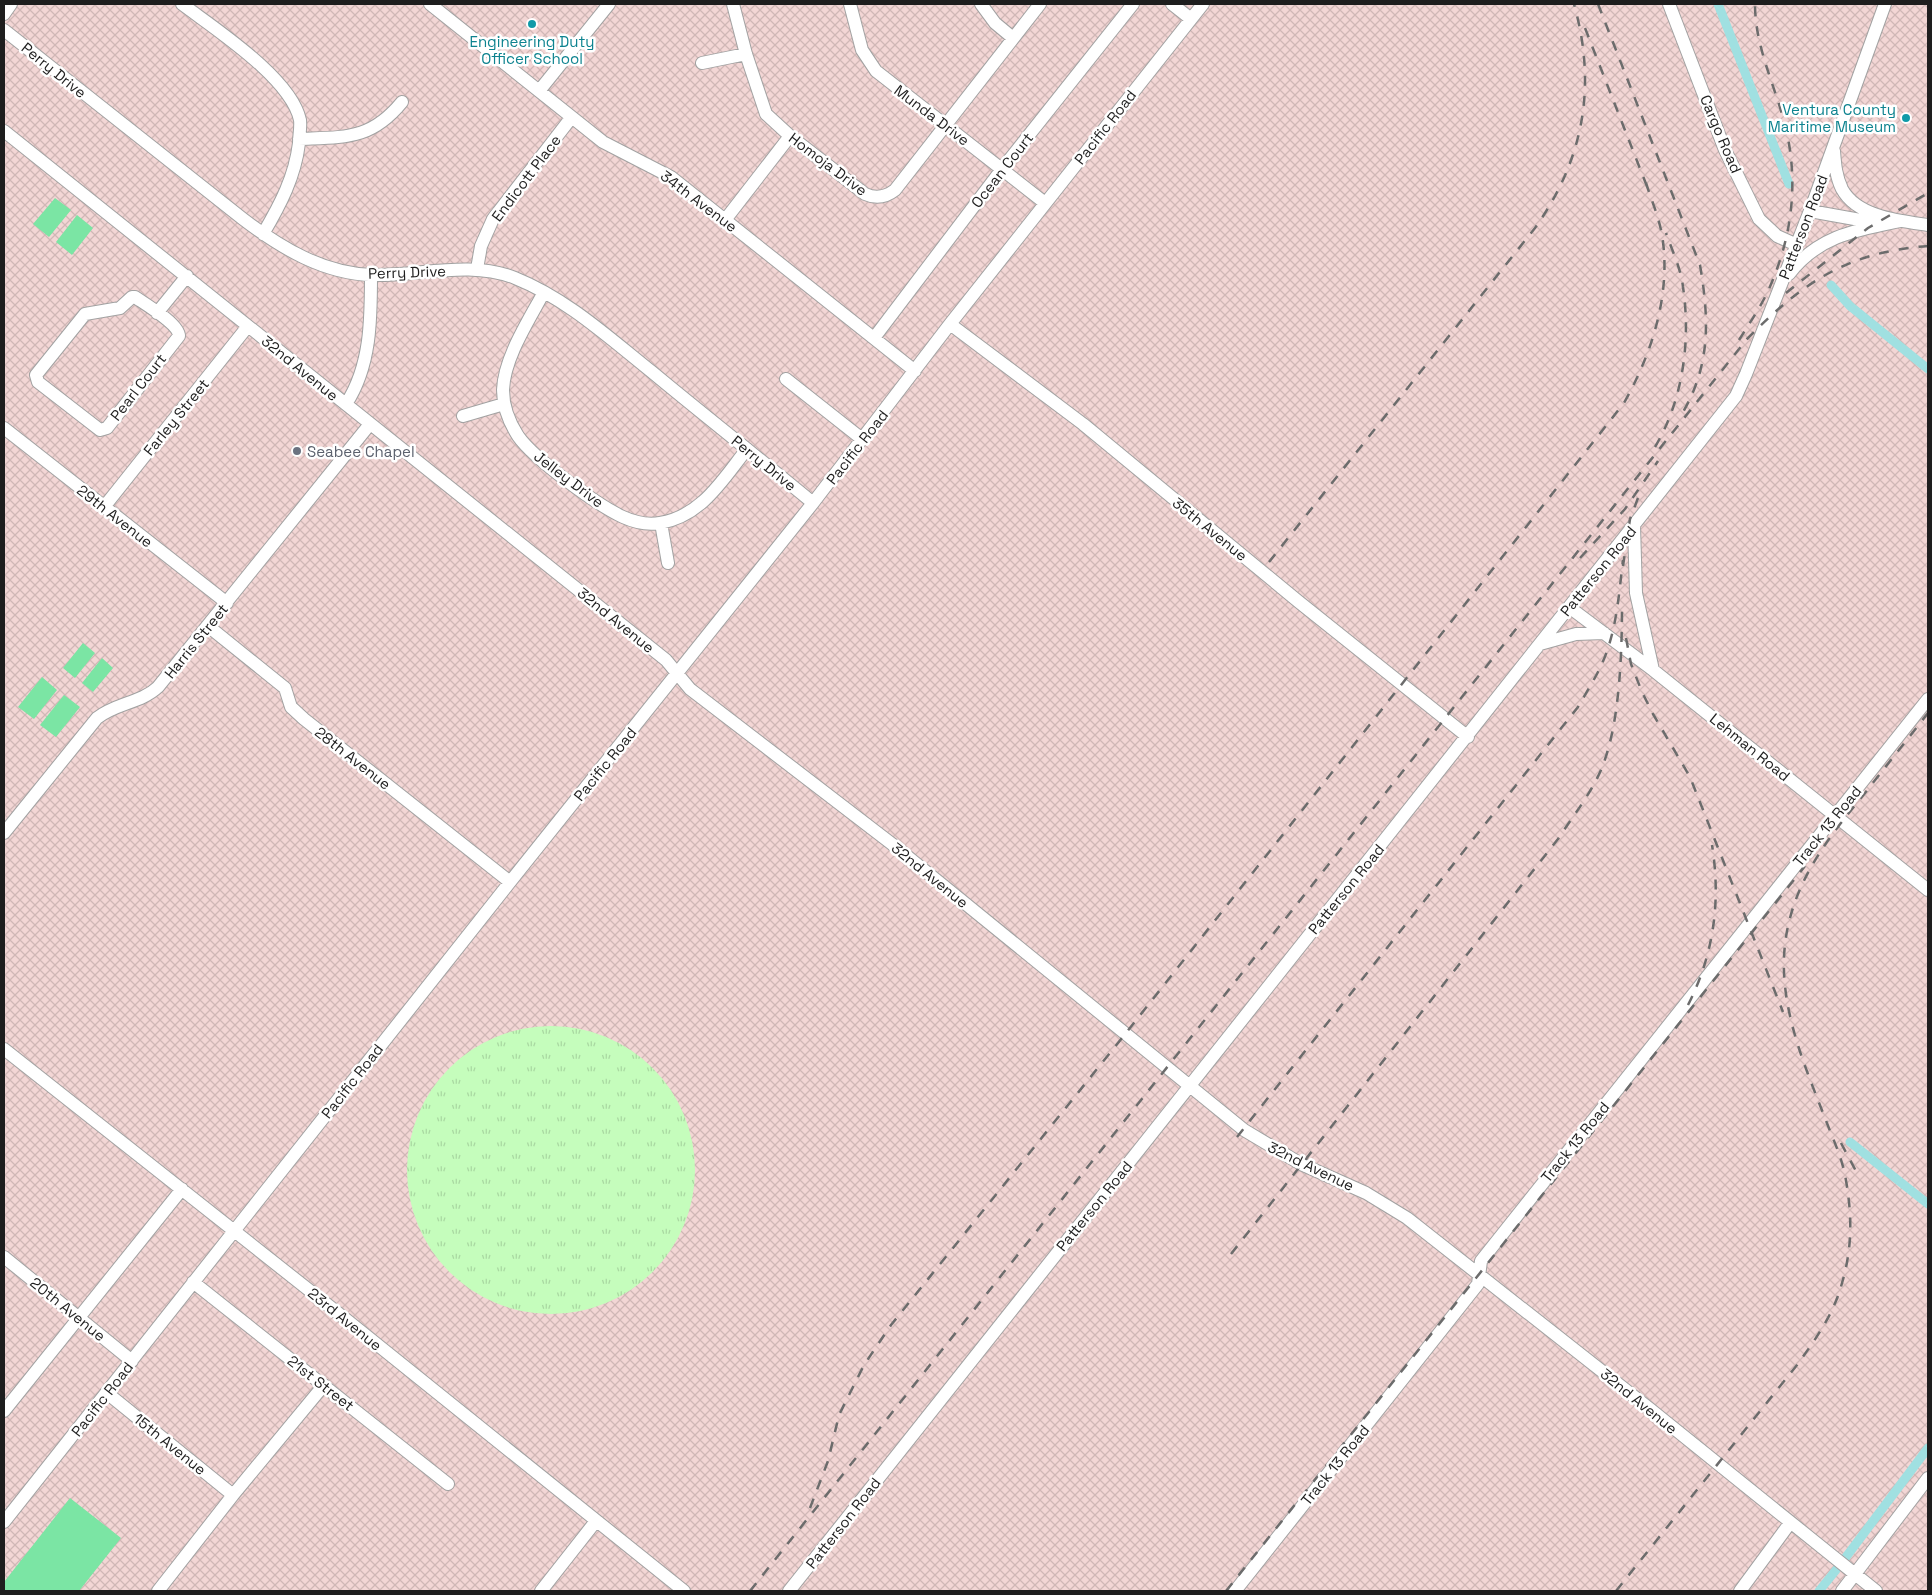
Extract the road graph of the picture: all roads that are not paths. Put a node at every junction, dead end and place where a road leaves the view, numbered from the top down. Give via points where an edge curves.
1 (11, 4) edge
2 (182, 4) edge
3 (430, 4) edge
4 (609, 4) edge
5 (733, 4) edge
6 (850, 4) edge
7 (981, 4) edge
8 (1040, 4) edge
9 (1133, 4) edge
10 (1172, 4) edge
11 (1203, 4) edge
12 (1669, 4) edge
13 (1883, 7) edge
14 (4, 14) edge
15 (1191, 19) junction
16 (4, 30) edge
17 (1013, 38) junction
18 (746, 54) junction
19 (702, 63) dead end
20 (539, 91) junction
21 (402, 102) dead end
22 (571, 118) junction
23 (946, 125) junction
24 (4, 131) edge
25 (790, 136) junction
26 (299, 139) junction
27 (1834, 146) junction
28 (1002, 169) junction
29 (1045, 203) junction
30 (1812, 207) junction
31 (1875, 214) junction
32 (725, 220) junction
33 (1900, 222) junction
34 (1884, 225) junction
35 (1928, 225) edge
36 (263, 234) junction
37 (1797, 245) junction
38 (477, 269) junction
39 (371, 275) junction
40 (187, 276) junction
41 (1780, 287) junction
42 (544, 292) junction
43 (158, 313) junction
44 (950, 324) junction
45 (248, 326) junction
46 (874, 338) junction
47 (915, 371) junction
48 (786, 379) dead end
49 (346, 404) junction
50 (504, 404) junction
51 (463, 416) dead end
52 (370, 424) junction
53 (4, 428) edge
54 (862, 439) junction
55 (747, 449) junction
56 (813, 503) junction
57 (104, 507) junction
58 (661, 523) junction
59 (1634, 526) junction
60 (668, 563) dead end
61 (227, 604) junction
62 (1569, 607) junction
63 (208, 626) junction
64 (1604, 633) junction
65 (1540, 644) junction
66 (1653, 670) junction
67 (678, 673) junction
68 (1928, 699) edge
69 (1468, 737) junction
70 (1835, 816) junction
71 (4, 833) edge
72 (510, 882) junction
73 (1928, 890) edge
74 (4, 1049) edge
75 (1191, 1086) junction
76 (182, 1190) junction
77 (234, 1230) junction
78 (4, 1257) edge
79 (1479, 1275) junction
80 (194, 1282) junction
81 (80, 1318) junction
82 (132, 1361) junction
83 (324, 1384) junction
84 (107, 1393) junction
85 (4, 1412) edge
86 (1928, 1478) edge
87 (448, 1484) dead end
88 (233, 1495) junction
89 (596, 1521) junction
90 (4, 1522) edge
91 (1790, 1523) junction
92 (1856, 1575) junction
93 (158, 1591) edge
94 (541, 1591) edge
95 (684, 1591) edge
96 (789, 1591) edge
97 (1234, 1591) edge
98 (1740, 1591) edge
99 (1842, 1591) edge
100 (1876, 1591) edge

1 - 14 street
2 - 26 street via 256,62 291,98 300,121
3 - 20 street, 34th Avenue
4 - 20 street
5 - 18 street, Homoja Drive
6 - 23 street, Munda Drive via 862,50 876,71
7 - 17 street via 995,23
8 - 17 street, Homoja Drive
9 - 28 street, Ocean Court
10 - 15 street
11 - 15 street, Pacific Road
12 - 37 street, Cargo Road via 1726,150 1758,219 1777,236
13 - 27 street, Patterson Road
15 - 29 street, Pacific Road
16 - 36 street, Perry Drive
17 - 23 street, Homoja Drive
18 - 19 street
18 - 25 street, Homoja Drive via 766,114
20 - 22 street, 34th Avenue
21 - 26 street via 386,120 366,132 344,138
22 - 32 street, 34th Avenue via 614,148 667,174
22 - 38 street, Endicott Place via 493,220 481,246
23 - 25 street, Homoja Drive via 895,190 877,197 865,194
23 - 28 street, Munda Drive
24 - 40 street, 32nd Avenue
25 - 32 street
26 - 36 street via 289,184
27 - 30 street, Patterson Road
27 - 31 street via 1842,190 1855,204
28 - 29 street, Munda Drive
28 - 46 street, Ocean Court
29 - 44 street, Pacific Road
30 - 31 street
30 - 34 street
30 - 37 street, Patterson Road
31 - 33 street
32 - 46 street, 34th Avenue
33 - 34 street
33 - 35 street
34 - 41 street via 1850,232 1816,248 1794,268
36 - 39 street, Perry Drive via 327,268
37 - 41 street, Patterson Road
38 - 39 street, Perry Drive
38 - 42 street, Perry Drive via 516,278
39 - 49 street via 366,357
40 - 43 street
40 - 45 street, 32nd Avenue
41 - 59 street, Patterson Road via 1736,396
42 - 50 street, Jelley Drive via 508,365
42 - 55 street, Perry Drive via 575,310
43 - 43 street, Pearl Court via 132,297 123,307 85,314 36,375 38,382 104,430 179,336 177,330
44 - 47 street, Pacific Road
44 - 69 street, 35th Avenue via 1083,424
45 - 49 street, 32nd Avenue
45 - 57 street, Farley Street
46 - 47 street, 34th Avenue
47 - 54 street, Pacific Road
48 - 54 street
49 - 52 street, 32nd Avenue
50 - 51 street
50 - 58 street, Jelley Drive via 523,442 581,491 622,517 643,523
52 - 61 street, Harris Street
52 - 67 street, 32nd Avenue via 666,660
53 - 57 street, 29th Avenue
54 - 56 street, Pacific Road
55 - 56 street, Perry Drive
55 - 58 street, Jelley Drive via 704,502 687,514
56 - 67 street, Pacific Road
57 - 61 street, 29th Avenue
58 - 60 street
59 - 62 street, Patterson Road
59 - 66 street via 1636,594
61 - 63 street, Harris Street
62 - 64 street, Lehman Road
62 - 65 street, Patterson Road
63 - 71 street, Harris Street via 152,693 116,706 97,718
63 - 72 street, 28th Avenue via 286,688 292,709
64 - 65 street via 1576,634
64 - 66 street, Lehman Road
65 - 69 street, Patterson Road
66 - 70 street, Lehman Road
67 - 72 street, Pacific Road
67 - 75 street, 32nd Avenue via 690,689 900,850
68 - 70 street, Track 13 Road
69 - 75 street, Patterson Road
70 - 73 street, Lehman Road
70 - 79 street, Track 13 Road via 1481,1261
72 - 77 street, Pacific Road
74 - 76 street, 23rd Avenue
75 - 79 street, 32nd Avenue via 1270,1147 1388,1205
75 - 96 street, Patterson Road via 1062,1244
76 - 77 street, 23rd Avenue
76 - 81 street
77 - 80 street, Pacific Road
77 - 89 street, 23rd Avenue
78 - 81 street, 20th Avenue
79 - 91 street, 32nd Avenue
79 - 97 street, Track 13 Road via 1478,1284
80 - 82 street, Pacific Road
80 - 83 street, 21st Street
81 - 82 street, 20th Avenue
81 - 85 street
82 - 84 street, Pacific Road
83 - 87 street, 21st Street
83 - 88 street
84 - 88 street, 15th Avenue
84 - 90 street, Pacific Road
86 - 92 street
88 - 93 street
89 - 94 street
89 - 95 street, 23rd Avenue
91 - 92 street, 32nd Avenue
91 - 98 street
92 - 99 street
92 - 100 street, 32nd Avenue

